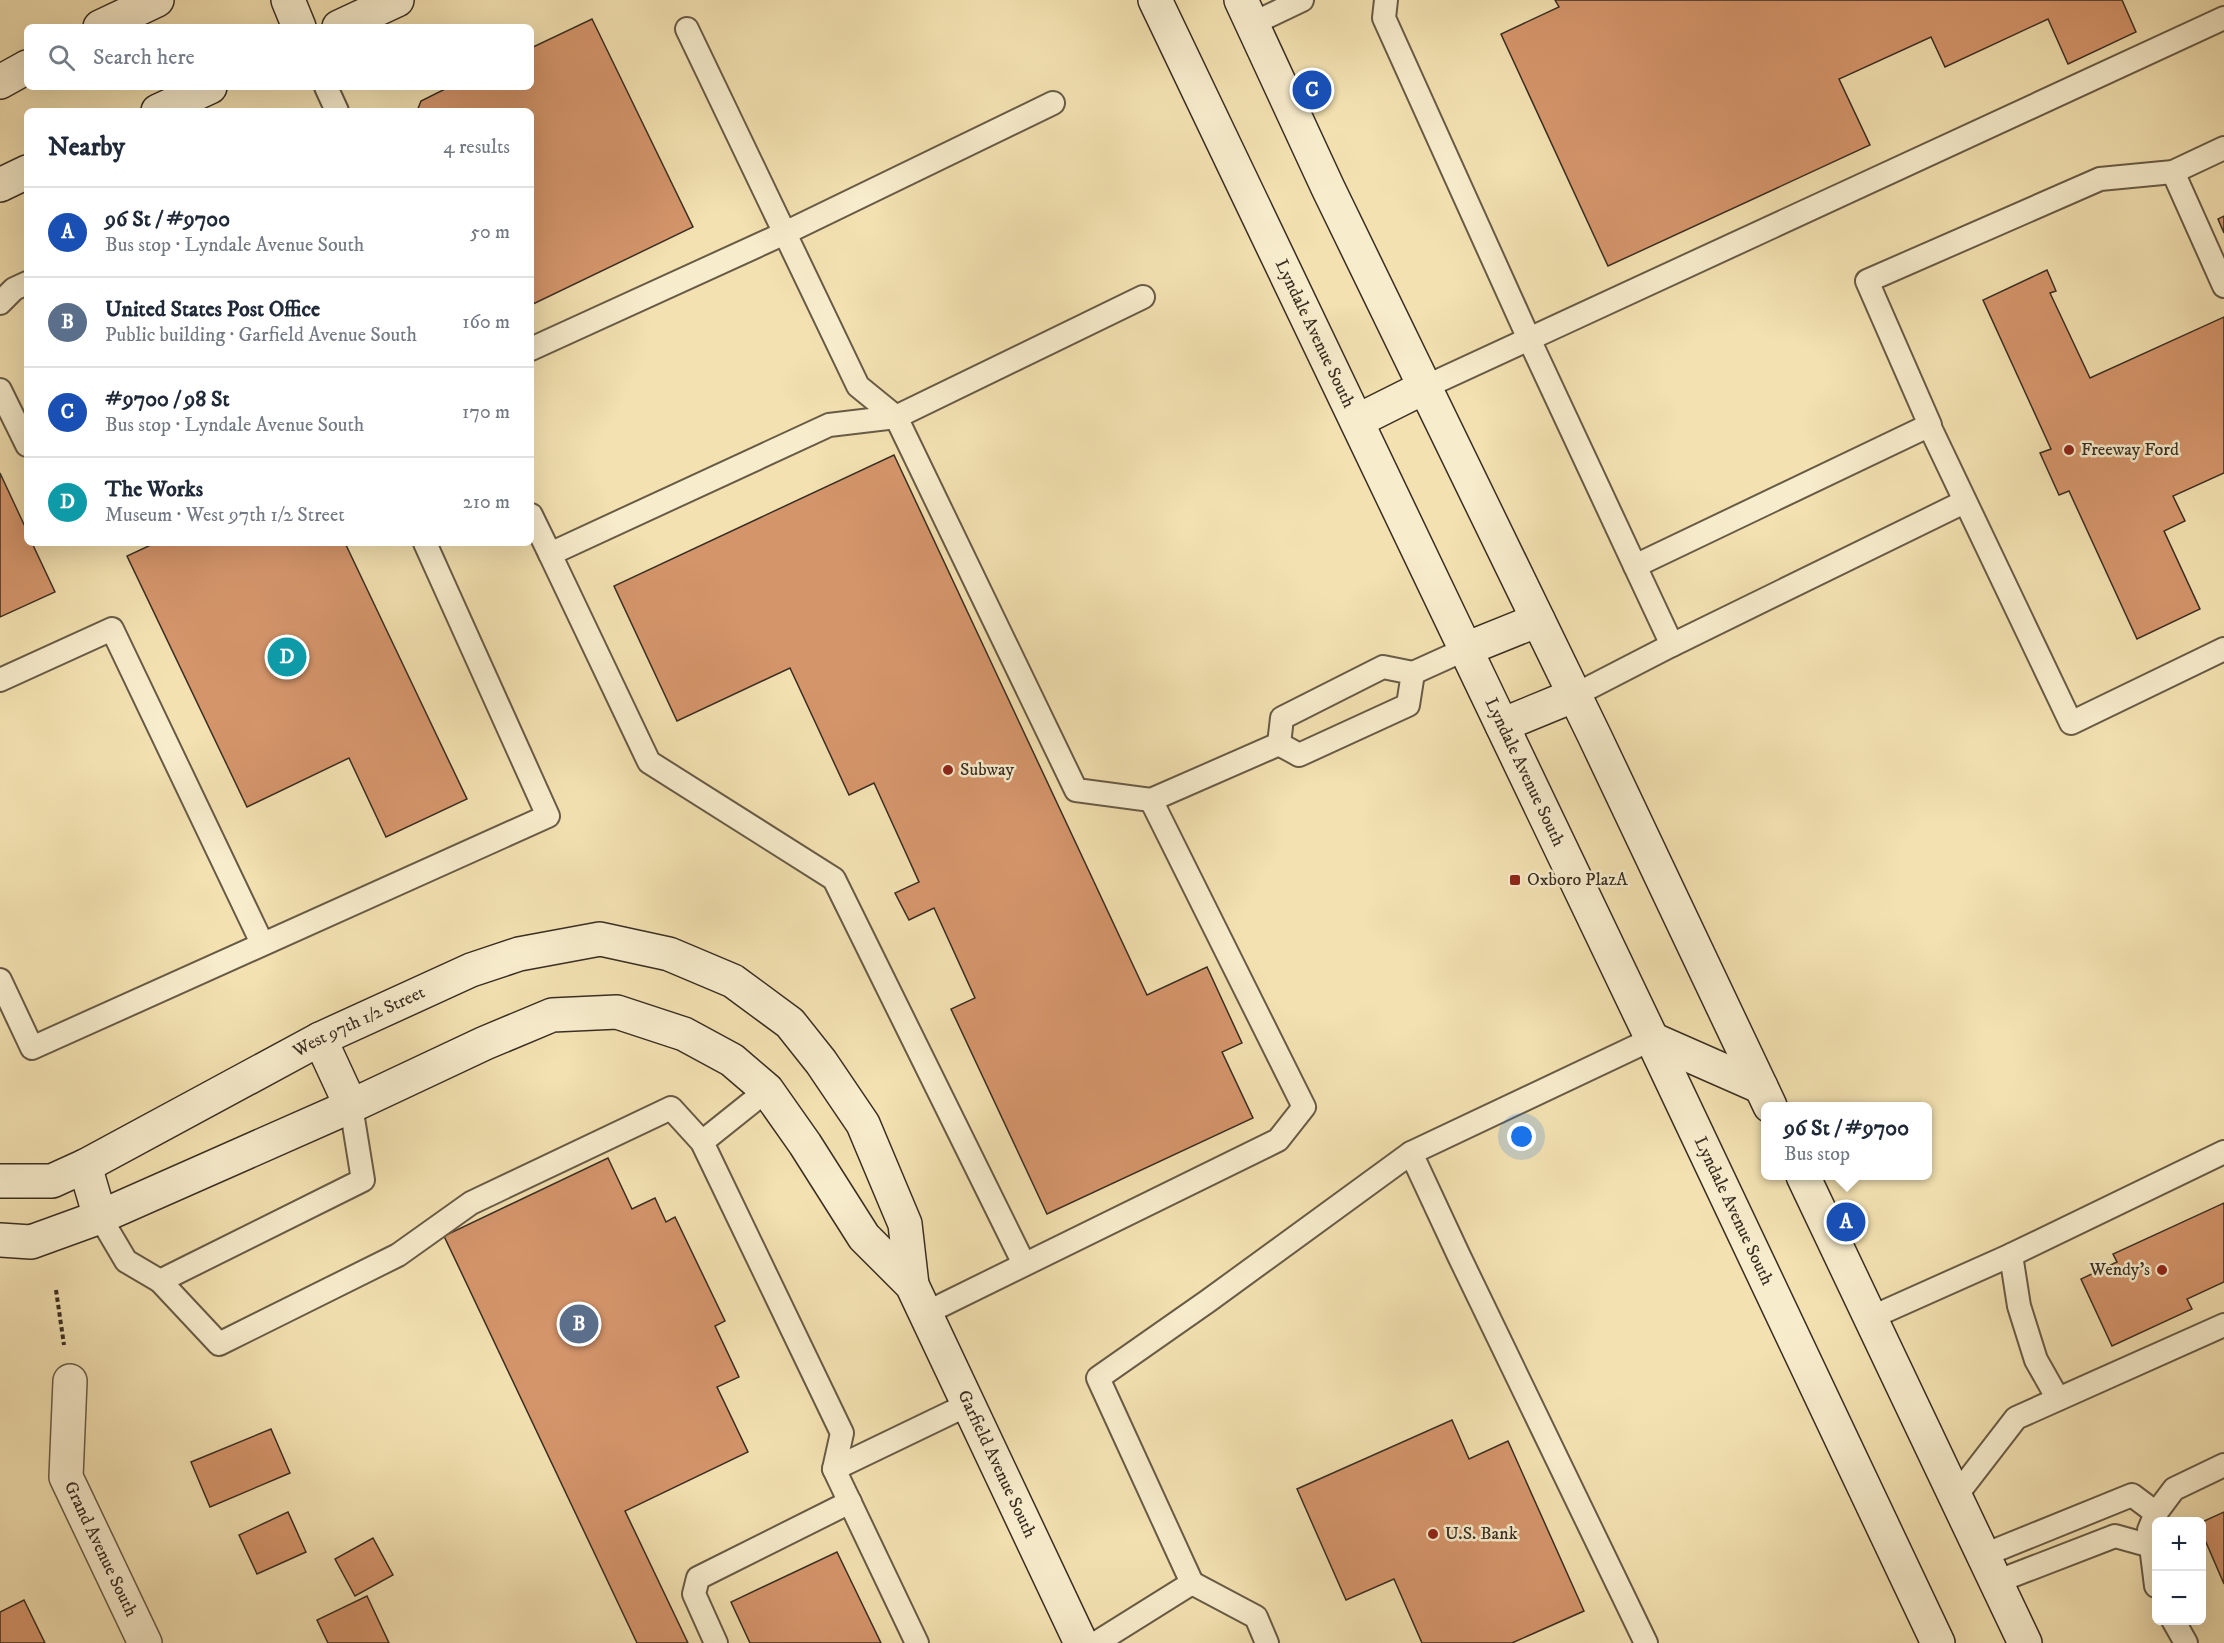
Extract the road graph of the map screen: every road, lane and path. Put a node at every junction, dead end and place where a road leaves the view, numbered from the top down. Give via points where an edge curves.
1 (157, 0) edge
2 (288, 0) edge
3 (396, 0) edge
4 (1155, 0) edge
5 (1302, 0) edge
6 (1386, 0) edge
7 (1247, 12) edge
8 (2224, 18) edge
9 (106, 24) edge
10 (298, 24) edge
11 (345, 24) edge
12 (687, 29) dead end
13 (24, 69) edge
14 (0, 82) edge
15 (204, 90) edge
16 (327, 90) edge
17 (1053, 103) dead end
18 (165, 108) edge
19 (336, 108) edge
20 (2224, 148) edge
21 (2173, 172) junction
22 (24, 173) edge
23 (0, 185) edge
24 (785, 233) junction
25 (24, 284) edge
26 (2224, 286) edge
27 (1143, 297) dead end
28 (0, 303) edge
29 (1529, 339) junction
30 (534, 348) edge
31 (1425, 387) junction
32 (0, 390) edge
33 (896, 417) junction
34 (1357, 421) junction
35 (1928, 421) junction
36 (24, 439) edge
37 (1964, 502) junction
38 (534, 520) edge
39 (425, 546) edge
40 (550, 554) junction
41 (1635, 566) junction
42 (1538, 620) junction
43 (1672, 645) junction
44 (1466, 649) junction
45 (2224, 649) edge
46 (1413, 673) junction
47 (0, 680) edge
48 (1575, 695) junction
49 (1502, 726) junction
50 (1279, 744) junction
51 (1151, 800) junction
52 (262, 944) junction
53 (0, 980) edge
54 (733, 981) joint
55 (1652, 1039) junction
56 (320, 1040) junction
57 (767, 1090) junction
58 (1766, 1097) edge
59 (351, 1106) junction
60 (702, 1142) junction
61 (2224, 1152) edge
62 (1411, 1153) junction
63 (85, 1166) junction
64 (1805, 1180) edge
65 (0, 1181) edge
66 (100, 1217) junction
67 (0, 1240) edge
68 (2011, 1255) junction
69 (1024, 1264) junction
70 (160, 1281) junction
71 (56, 1290) dead end
72 (919, 1299) junction
73 (1870, 1318) junction
74 (2224, 1325) edge
75 (70, 1381) joint
76 (2058, 1399) junction
77 (969, 1404) junction
78 (2224, 1465) edge
79 (834, 1469) junction
80 (1955, 1497) junction
81 (850, 1502) junction
82 (2156, 1513) junction
83 (2151, 1546) junction
84 (1990, 1568) junction
85 (2155, 1571) edge
86 (1192, 1583) junction
87 (2176, 1625) edge
88 (145, 1643) edge
89 (716, 1643) edge
90 (917, 1643) edge
91 (1081, 1643) edge
92 (1096, 1643) edge
93 (1267, 1643) edge
94 (1646, 1643) edge
95 (1938, 1643) edge
96 (2025, 1643) edge
97 (2186, 1643) edge

1 - 9 main road
2 - 10 main road
3 - 11 main road
4 - 34 main road, Lyndale Avenue South
5 - 7 lane
6 - 29 lane via 1384,18
7 - 31 main road
8 - 29 lane
12 - 24 lane
13 - 14 main road
15 - 18 main road
16 - 19 lane
17 - 24 lane
20 - 21 lane
21 - 26 lane
21 - 35 lane via 2100,179 1867,281
22 - 23 main road
24 - 30 lane
24 - 33 lane via 858,386
25 - 28 lane
27 - 33 lane
29 - 31 lane
29 - 41 lane
31 - 34 main road
31 - 42 main road
32 - 36 lane
33 - 40 lane via 829,425
33 - 51 lane via 1077,790
34 - 44 main road, Lyndale Avenue South
35 - 37 lane
35 - 41 lane via 1929,425
37 - 43 lane
37 - 45 lane via 2071,723
38 - 40 lane
39 - 52 lane via 548,816
40 - 69 lane via 649,762 834,879
41 - 43 lane
42 - 44 main road
42 - 48 main road
43 - 48 lane
44 - 46 lane
44 - 49 main road, Lyndale Avenue South
46 - 50 lane via 1383,667 1282,718
46 - 50 lane via 1408,705 1299,755
47 - 52 lane via 112,629
48 - 49 main road
48 - 58 main road
49 - 55 main road, Lyndale Avenue South
50 - 51 lane
51 - 69 lane via 1304,1107 1278,1140
52 - 53 lane via 32,1048
54 - 56 main road, West 97th 1/2 Street via 669,954 600,939 519,954 471,970
54 - 72 main road, Garfield Avenue South via 790,1023 864,1124 905,1224
55 - 58 main road
55 - 62 lane
55 - 95 main road, Lyndale Avenue South
56 - 59 main road
56 - 63 main road, West 97th 1/2 Street
57 - 59 main road, Garfield Avenue South via 732,1060 684,1034 617,1012 552,1015
57 - 60 lane
57 - 72 main road, Garfield Avenue South via 864,1237
59 - 66 main road
59 - 70 lane via 363,1180
60 - 70 lane via 671,1108 471,1203 398,1255 219,1344
60 - 79 lane via 842,1433
61 - 68 lane
62 - 86 lane via 1098,1378
62 - 94 lane
63 - 65 main road, West 97th 1/2 Street via 52,1181
63 - 66 main road
64 - 73 main road
66 - 67 main road via 32,1242
66 - 70 lane via 126,1261
68 - 73 lane
68 - 76 lane via 2019,1306 2036,1360
69 - 72 lane
71 - 75 path
72 - 77 main road, Garfield Avenue South
73 - 80 main road
74 - 76 lane
75 - 88 main road, Grand Avenue South via 66,1477
76 - 80 lane via 2016,1418
77 - 79 lane
77 - 91 main road, Garfield Avenue South
78 - 82 lane via 2174,1489
79 - 81 lane
80 - 84 main road
81 - 89 lane via 698,1578 694,1594
81 - 90 lane
82 - 83 lane via 2149,1530
82 - 84 lane via 2132,1495
83 - 84 lane via 2115,1536
83 - 85 lane
84 - 96 main road
86 - 92 lane
86 - 93 lane via 1256,1617
87 - 97 lane

